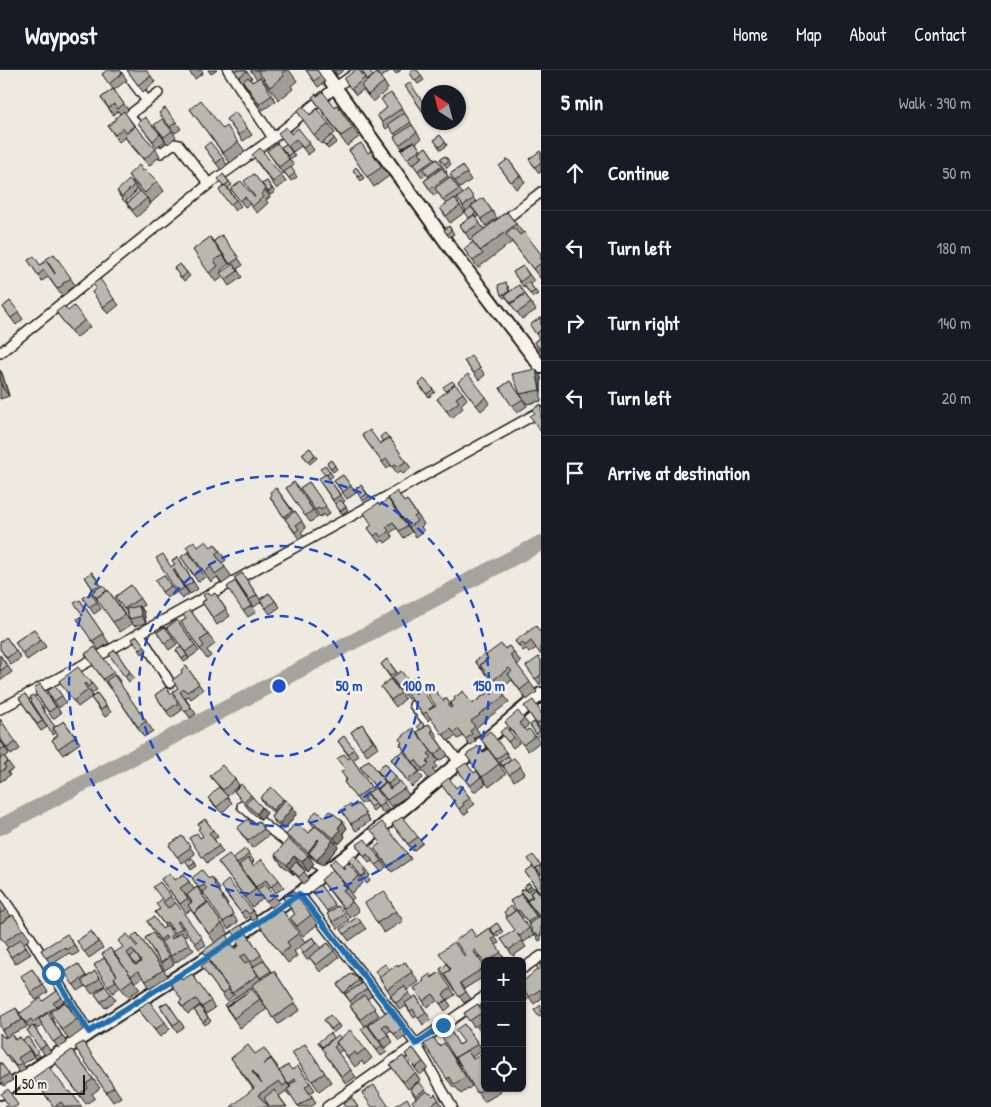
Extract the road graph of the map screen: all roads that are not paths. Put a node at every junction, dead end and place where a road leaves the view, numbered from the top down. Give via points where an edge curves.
1 (124, 70) edge
2 (228, 70) edge
3 (323, 70) edge
4 (360, 70) edge
5 (336, 87) junction
6 (158, 93) dead end
7 (147, 101) junction
8 (129, 115) junction
9 (120, 122) edge
10 (273, 138) junction
11 (210, 184) junction
12 (541, 192) edge
13 (495, 228) edge
14 (0, 353) edge
15 (541, 368) edge
16 (541, 411) edge
17 (139, 633) junction
18 (170, 684) edge
19 (541, 694) edge
20 (414, 705) edge
21 (0, 709) edge
22 (459, 762) junction
23 (242, 806) edge
24 (326, 871) junction
25 (0, 894) edge
26 (299, 894) junction
27 (541, 956) edge
28 (526, 966) edge
29 (481, 999) edge
30 (89, 1032) junction
31 (416, 1044) junction
32 (0, 1093) edge
33 (327, 1107) edge
34 (452, 1107) edge

1 - 7 street
2 - 10 street
3 - 5 street
4 - 5 street
5 - 10 street
5 - 15 street via 389,163 461,254
6 - 7 street
7 - 8 street
8 - 9 street
8 - 11 street via 161,153 173,144 178,145
10 - 11 street
11 - 14 street
12 - 13 street
16 - 17 street
17 - 18 street
17 - 21 street
19 - 22 street
20 - 22 street
22 - 24 street
23 - 24 street
24 - 26 street
25 - 30 street
26 - 30 street via 202,961
26 - 31 street
27 - 28 street
29 - 31 street
30 - 32 street
31 - 33 street
31 - 34 street

